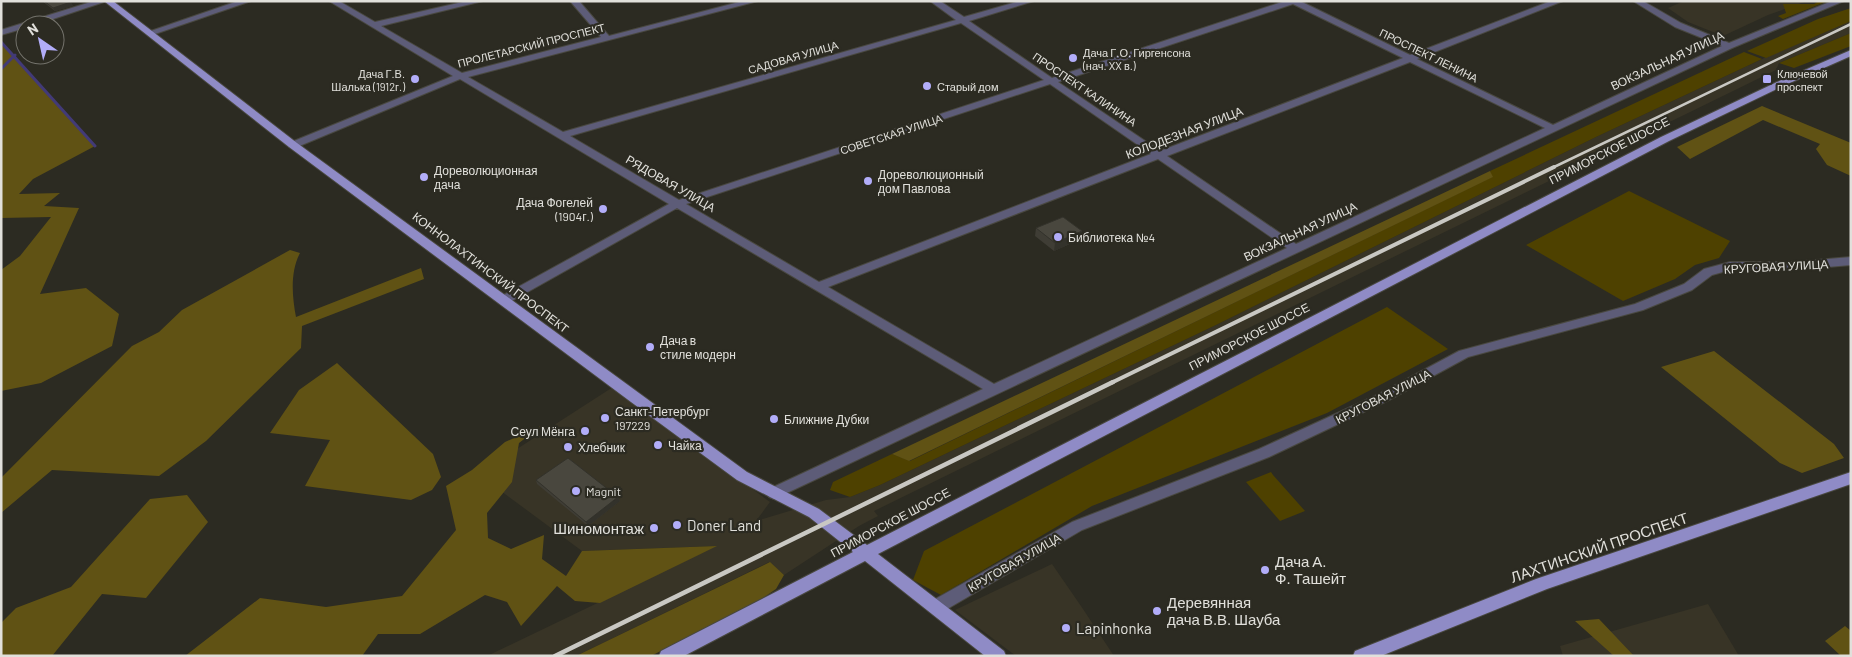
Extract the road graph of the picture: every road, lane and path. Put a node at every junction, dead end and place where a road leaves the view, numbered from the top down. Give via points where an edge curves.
1 (103, 1) edge
2 (108, 1) edge
3 (247, 1) edge
4 (334, 1) edge
5 (479, 1) edge
6 (574, 1) edge
7 (754, 1) edge
8 (934, 1) edge
9 (1030, 1) edge
10 (1294, 1) edge
11 (1559, 1) edge
12 (1637, 1) edge
13 (1840, 1) edge
14 (58, 15) edge
15 (963, 21) junction
16 (374, 25) junction
17 (15, 29) edge
18 (1, 33) edge
19 (150, 33) junction
20 (606, 39) junction
21 (1729, 46) junction
22 (1851, 53) edge
23 (1410, 58) junction
24 (460, 76) junction
25 (1051, 81) junction
26 (1554, 129) junction
27 (562, 135) junction
28 (293, 145) junction
29 (1159, 155) junction
30 (679, 203) junction
31 (1295, 248) junction
32 (1851, 261) edge
33 (819, 286) junction
34 (504, 300) junction
35 (994, 390) junction
36 (1851, 478) edge
37 (774, 493) junction
38 (865, 552) junction
39 (936, 607) junction
40 (667, 656) edge
41 (998, 656) edge
42 (1361, 656) edge

1 - 14 street
2 - 19 main road, КОННОЛАХТИНСКИЙ ПРОСПЕКТ
3 - 19 street
4 - 16 street, РЯДОВАЯ УЛИЦА
5 - 16 street
6 - 20 street
7 - 20 street, ПРОЛЕТАРСКИЙ ПРОСПЕКТ
8 - 15 street, ПРОСПЕКТ КАЛИНИНА
9 - 15 street, САДОВАЯ УЛИЦА
10 - 23 street, ПРОСПЕКТ ЛЕНИНА
10 - 25 street, СОВЕТСКАЯ УЛИЦА
11 - 23 street, КОЛОДЕЗНАЯ УЛИЦА
12 - 21 street via 1678,25
13 - 21 street, ВОКЗАЛЬНАЯ УЛИЦА
15 - 25 street, ПРОСПЕКТ КАЛИНИНА
15 - 27 street, САДОВАЯ УЛИЦА
16 - 24 street, РЯДОВАЯ УЛИЦА
17 - 18 street
19 - 28 main road, КОННОЛАХТИНСКИЙ ПРОСПЕКТ
20 - 24 street, ПРОЛЕТАРСКИЙ ПРОСПЕКТ
21 - 26 street, ВОКЗАЛЬНАЯ УЛИЦА
22 - 38 main road, ПРИМОРСКОЕ ШОССЕ via 1687,128
23 - 26 street, ПРОСПЕКТ ЛЕНИНА
23 - 29 street, КОЛОДЕЗНАЯ УЛИЦА
24 - 27 street, РЯДОВАЯ УЛИЦА
24 - 28 street, ПРОЛЕТАРСКИЙ ПРОСПЕКТ
25 - 29 street, ПРОСПЕКТ КАЛИНИНА
25 - 30 street, СОВЕТСКАЯ УЛИЦА
26 - 31 street, ВОКЗАЛЬНАЯ УЛИЦА
27 - 30 street, РЯДОВАЯ УЛИЦА
28 - 34 main road, КОННОЛАХТИНСКИЙ ПРОСПЕКТ
29 - 31 street, ПРОСПЕКТ КАЛИНИНА
29 - 33 street, КОЛОДЕЗНАЯ УЛИЦА
30 - 33 street, РЯДОВАЯ УЛИЦА
30 - 34 street, СОВЕТСКАЯ УЛИЦА
31 - 35 street, ВОКЗАЛЬНАЯ УЛИЦА
32 - 39 street, КРУГОВАЯ УЛИЦА via 1792,266 1730,266 1708,272 1688,287 1644,305 1464,354 1391,393 1264,453 1077,526
33 - 35 street, РЯДОВАЯ УЛИЦА
34 - 37 main road, КОННОЛАХТИНСКИЙ ПРОСПЕКТ via 742,476
35 - 37 street, ВОКЗАЛЬНАЯ УЛИЦА
36 - 42 main road, ЛАХТИНСКИЙ ПРОСПЕКТ via 1542,584
37 - 38 main road, КОННОЛАХТИНСКИЙ ПРОСПЕКТ via 814,514
38 - 39 main road, КОННОЛАХТИНСКИЙ ПРОСПЕКТ
38 - 40 main road, ПРИМОРСКОЕ ШОССЕ
39 - 41 main road, КОННОЛАХТИНСКИЙ ПРОСПЕКТ

